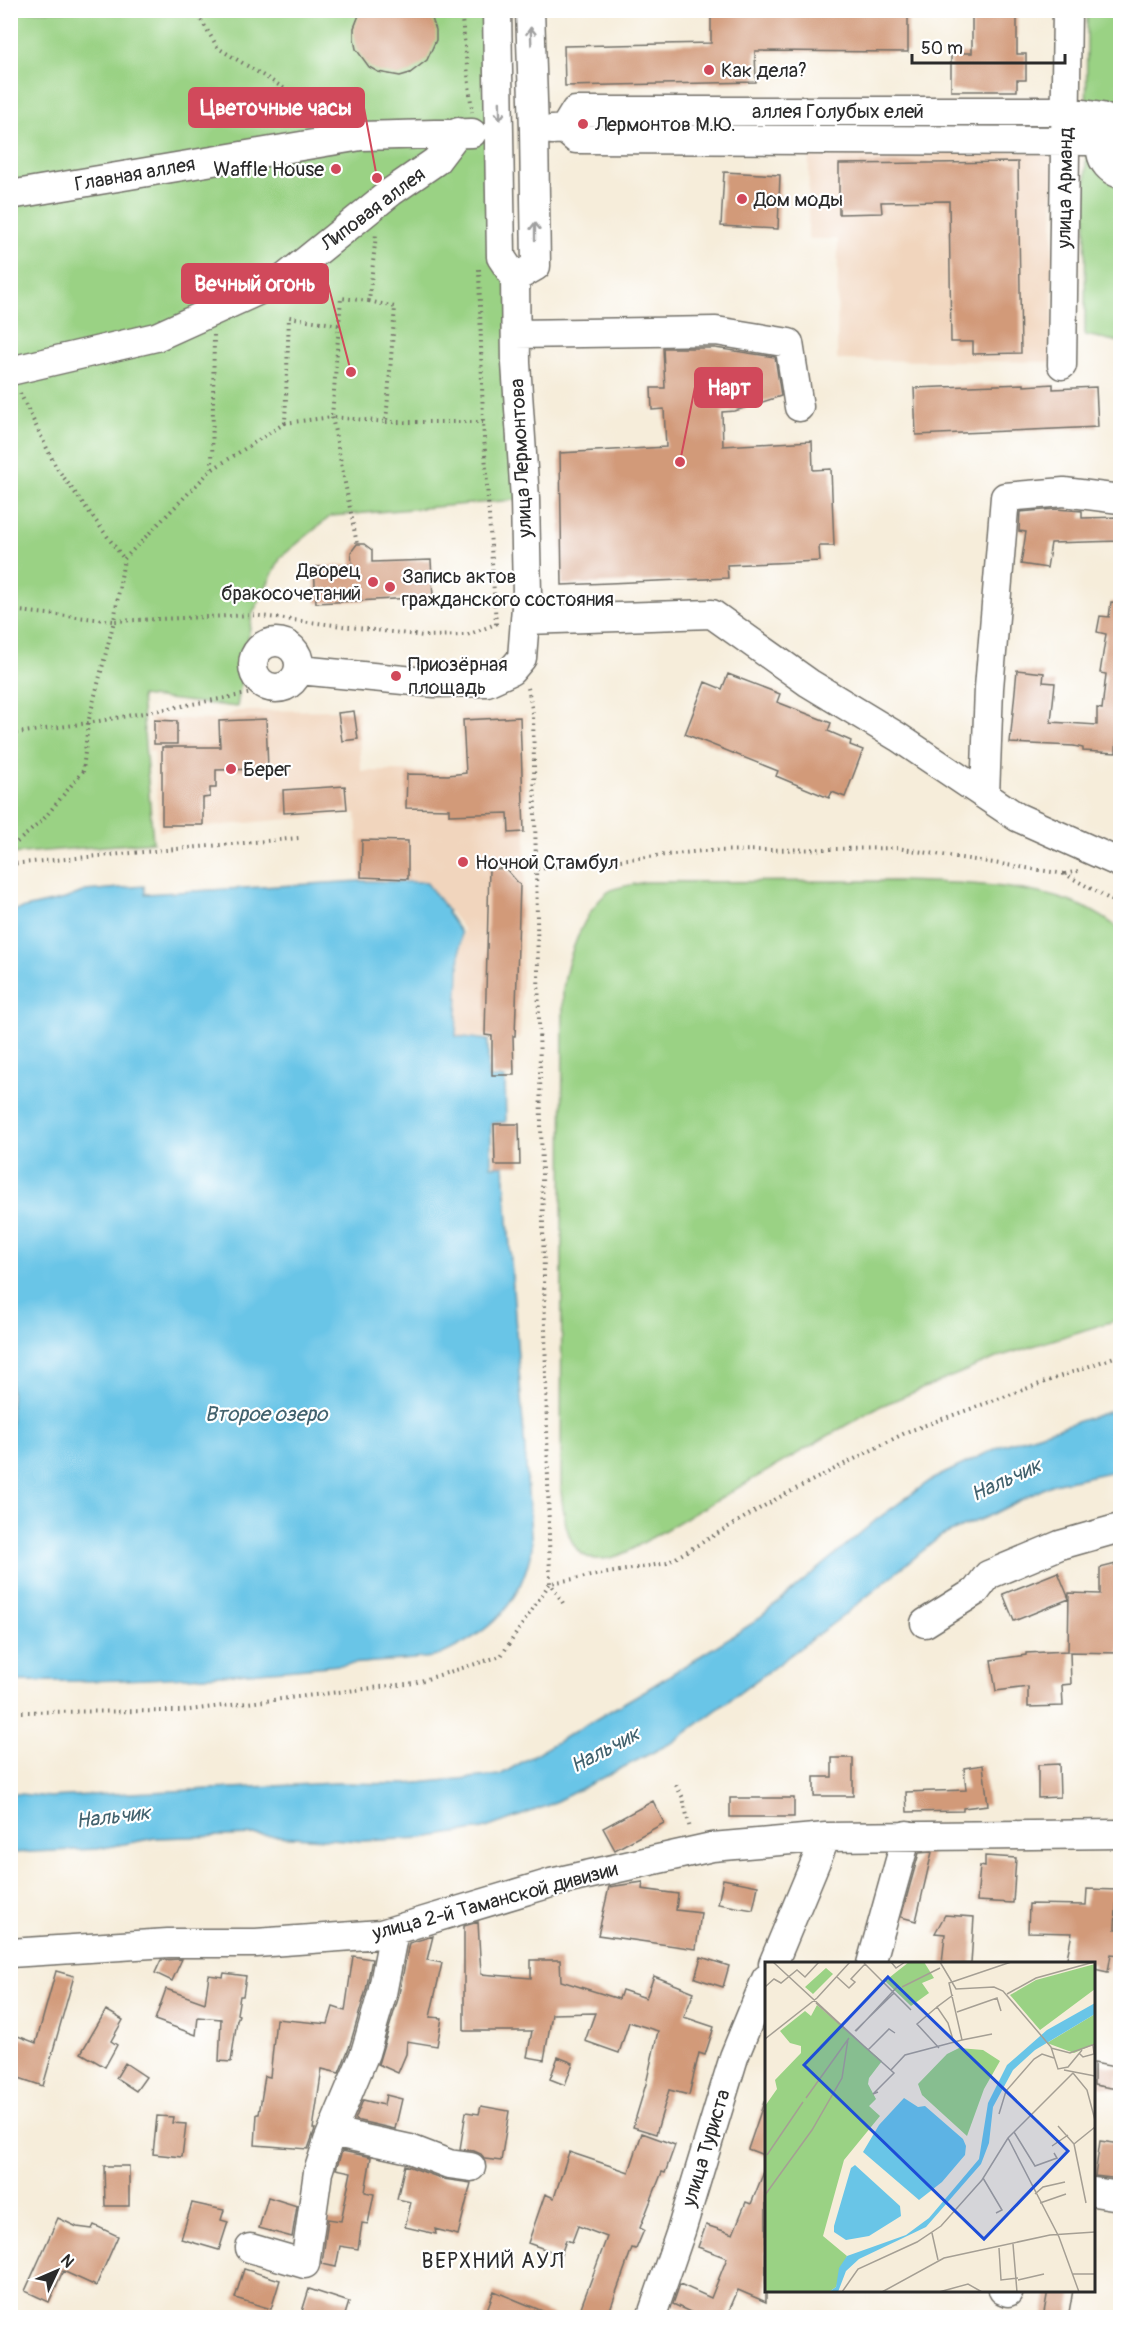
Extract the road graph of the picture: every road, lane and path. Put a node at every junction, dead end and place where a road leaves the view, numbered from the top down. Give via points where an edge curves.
1 (195, 10) edge
2 (461, 10) edge
3 (498, 10) edge
4 (530, 10) edge
5 (1067, 10) edge
6 (1065, 125) junction
7 (558, 129) dead end
8 (1114, 130) edge
9 (466, 133) junction
10 (361, 136) junction
11 (1120, 174) edge
12 (10, 195) edge
13 (380, 201) junction
14 (478, 260) dead end
15 (515, 278) junction
16 (369, 301) junction
17 (215, 310) junction
18 (339, 325) junction
19 (516, 334) junction
20 (1062, 365) dead end
21 (13, 377) edge
22 (799, 407) dead end
23 (332, 417) junction
24 (386, 422) junction
25 (483, 422) junction
26 (285, 423) junction
27 (212, 469) junction
28 (1120, 499) edge
29 (357, 544) dead end
30 (124, 560) junction
31 (10, 610) edge
32 (526, 620) junction
33 (114, 621) junction
34 (522, 658) junction
35 (290, 679) joint
36 (88, 723) junction
37 (10, 734) edge
38 (985, 795) junction
39 (299, 838) dead end
40 (10, 848) edge
41 (1119, 860) edge
42 (10, 864) edge
43 (537, 869) junction
44 (1065, 874) dead end
45 (1120, 1355) edge
46 (1120, 1528) edge
47 (550, 1583) junction
48 (565, 1606) dead end
49 (925, 1623) dead end
50 (10, 1712) edge
51 (676, 1785) dead end
52 (1120, 1834) edge
53 (907, 1835) junction
54 (826, 1836) junction
55 (694, 1851) junction
56 (394, 1931) junction
57 (10, 1953) edge
58 (774, 1962) edge
59 (872, 1962) edge
60 (765, 1981) edge
61 (332, 2132) junction
62 (471, 2167) dead end
63 (1095, 2192) edge
64 (1120, 2196) edge
65 (250, 2248) dead end
66 (651, 2318) edge

1 - 10 path via 218,48
2 - 9 path
3 -> 15 street, улица Лермонтова via 501,257
15 -> 4 street via 536,266
5 - 6 street, улица Арманд
6 - 7 street, аллея Голубых елей via 576,139
6 - 8 street, аллея Голубых елей
6 - 20 street, улица Арманд
8 - 11 street via 1102,157 1106,165
9 - 10 street, Главная аллея
9 - 13 street, Липовая аллея via 436,161
10 - 12 street, Главная аллея
13 - 16 path
13 - 17 street, Липовая аллея via 282,280
14 - 25 path
15 - 19 street, улица Лермонтова
16 - 18 path via 341,298
16 - 24 path via 394,307
17 - 21 street, Липовая аллея via 156,337
17 - 27 path
18 - 23 path
18 - 26 path via 290,317
19 - 22 street via 605,343 716,331 789,343
19 - 32 street, улица Лермонтова via 525,499
21 - 30 path via 56,468
23 - 24 path
23 - 26 path
23 - 29 path
24 - 25 path
25 - 33 path via 496,624 467,635 424,636 252,615
26 - 27 path
27 - 30 path
28 - 38 street via 1064,492 1005,497 989,688
30 - 33 path
31 - 33 path
32 - 34 street, улица Лермонтова
32 - 38 street via 712,614 809,682
33 - 36 path
34 - 35 street via 511,670 487,682
34 - 43 path via 533,714
35 - 36 path
36 - 37 path
36 - 40 path via 83,771 42,821
38 - 41 street via 1017,817
39 - 42 path
43 - 44 path via 702,851 897,848
43 - 47 path
45 - 47 path via 909,1431 776,1499 667,1563
46 - 49 street via 1060,1545 988,1575 976,1591
47 - 48 path
47 - 50 path via 501,1656 414,1683 181,1711
51 - 55 path via 684,1798
52 - 53 street, улица 2-й Таманской дивизии
53 - 54 street, улица 2-й Таманской дивизии
53 - 59 street
54 - 55 street, улица 2-й Таманской дивизии
54 - 58 street
55 - 56 street, улица 2-й Таманской дивизии via 551,1883
56 - 57 street, улица 2-й Таманской дивизии via 256,1943 168,1943
56 - 61 street via 365,2053
60 - 66 street, улица Туриста via 734,2057
61 - 62 street
61 - 65 street via 318,2172 305,2264
63 - 64 street

